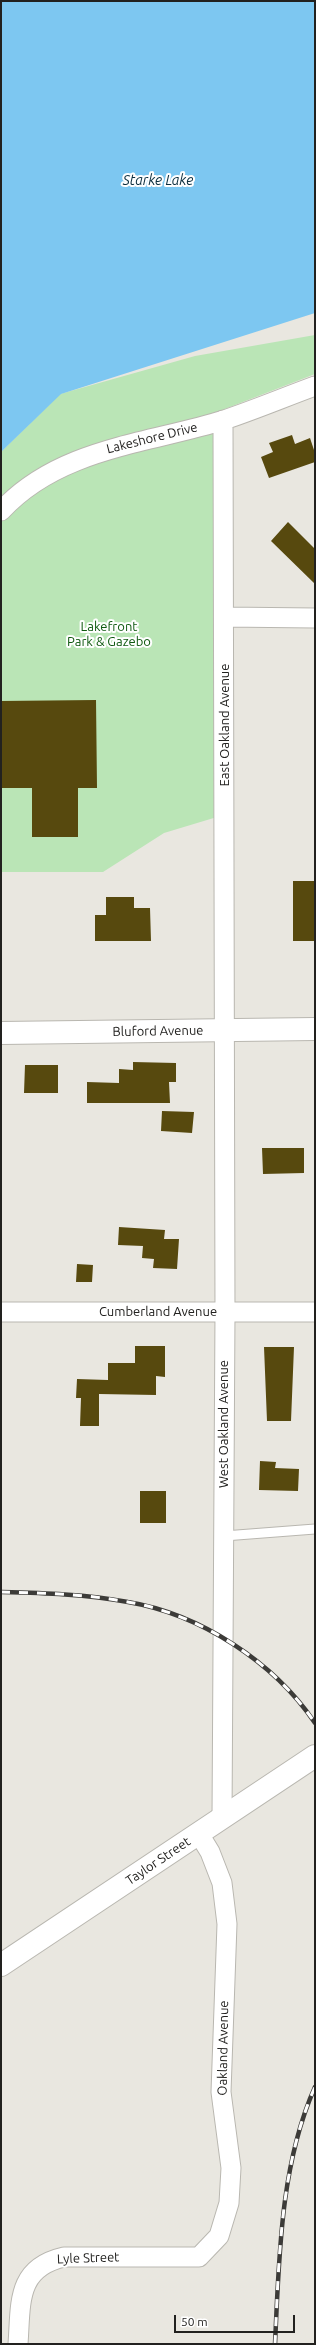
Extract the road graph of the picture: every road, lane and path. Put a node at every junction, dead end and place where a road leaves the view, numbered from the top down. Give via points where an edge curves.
1 (315, 386) edge
2 (223, 420) junction
3 (1, 510) edge
4 (225, 617) junction
5 (315, 618) edge
6 (315, 1029) edge
7 (224, 1030) junction
8 (1, 1033) edge
9 (1, 1312) edge
10 (315, 1312) edge
11 (225, 1313) junction
12 (315, 1529) edge
13 (224, 1536) junction
14 (315, 1756) edge
15 (222, 1818) junction
16 (199, 1834) junction
17 (1, 1965) edge
18 (199, 2257) joint
19 (18, 2344) edge

1 - 2 street, Lakeshore Drive
2 - 3 street, Lakeshore Drive via 102,450 43,476
2 - 4 street, East Oakland Avenue
4 - 5 street
4 - 7 street, East Oakland Avenue
6 - 7 street, Bluford Avenue
7 - 8 street, Bluford Avenue
7 - 11 street, West Oakland Avenue
9 - 11 street, Cumberland Avenue
10 - 11 street, Cumberland Avenue
11 - 13 street, West Oakland Avenue
12 - 13 lane
13 - 15 street, West Oakland Avenue
14 - 15 street, Taylor Street
15 - 16 street, Taylor Street
16 - 17 street, Taylor Street
16 - 18 street, Oakland Avenue via 210,1852 222,1883 227,1924 221,2092 230,2168 229,2203 219,2236
18 - 19 street, Lyle Street via 64,2256 48,2260 34,2270 22,2293

